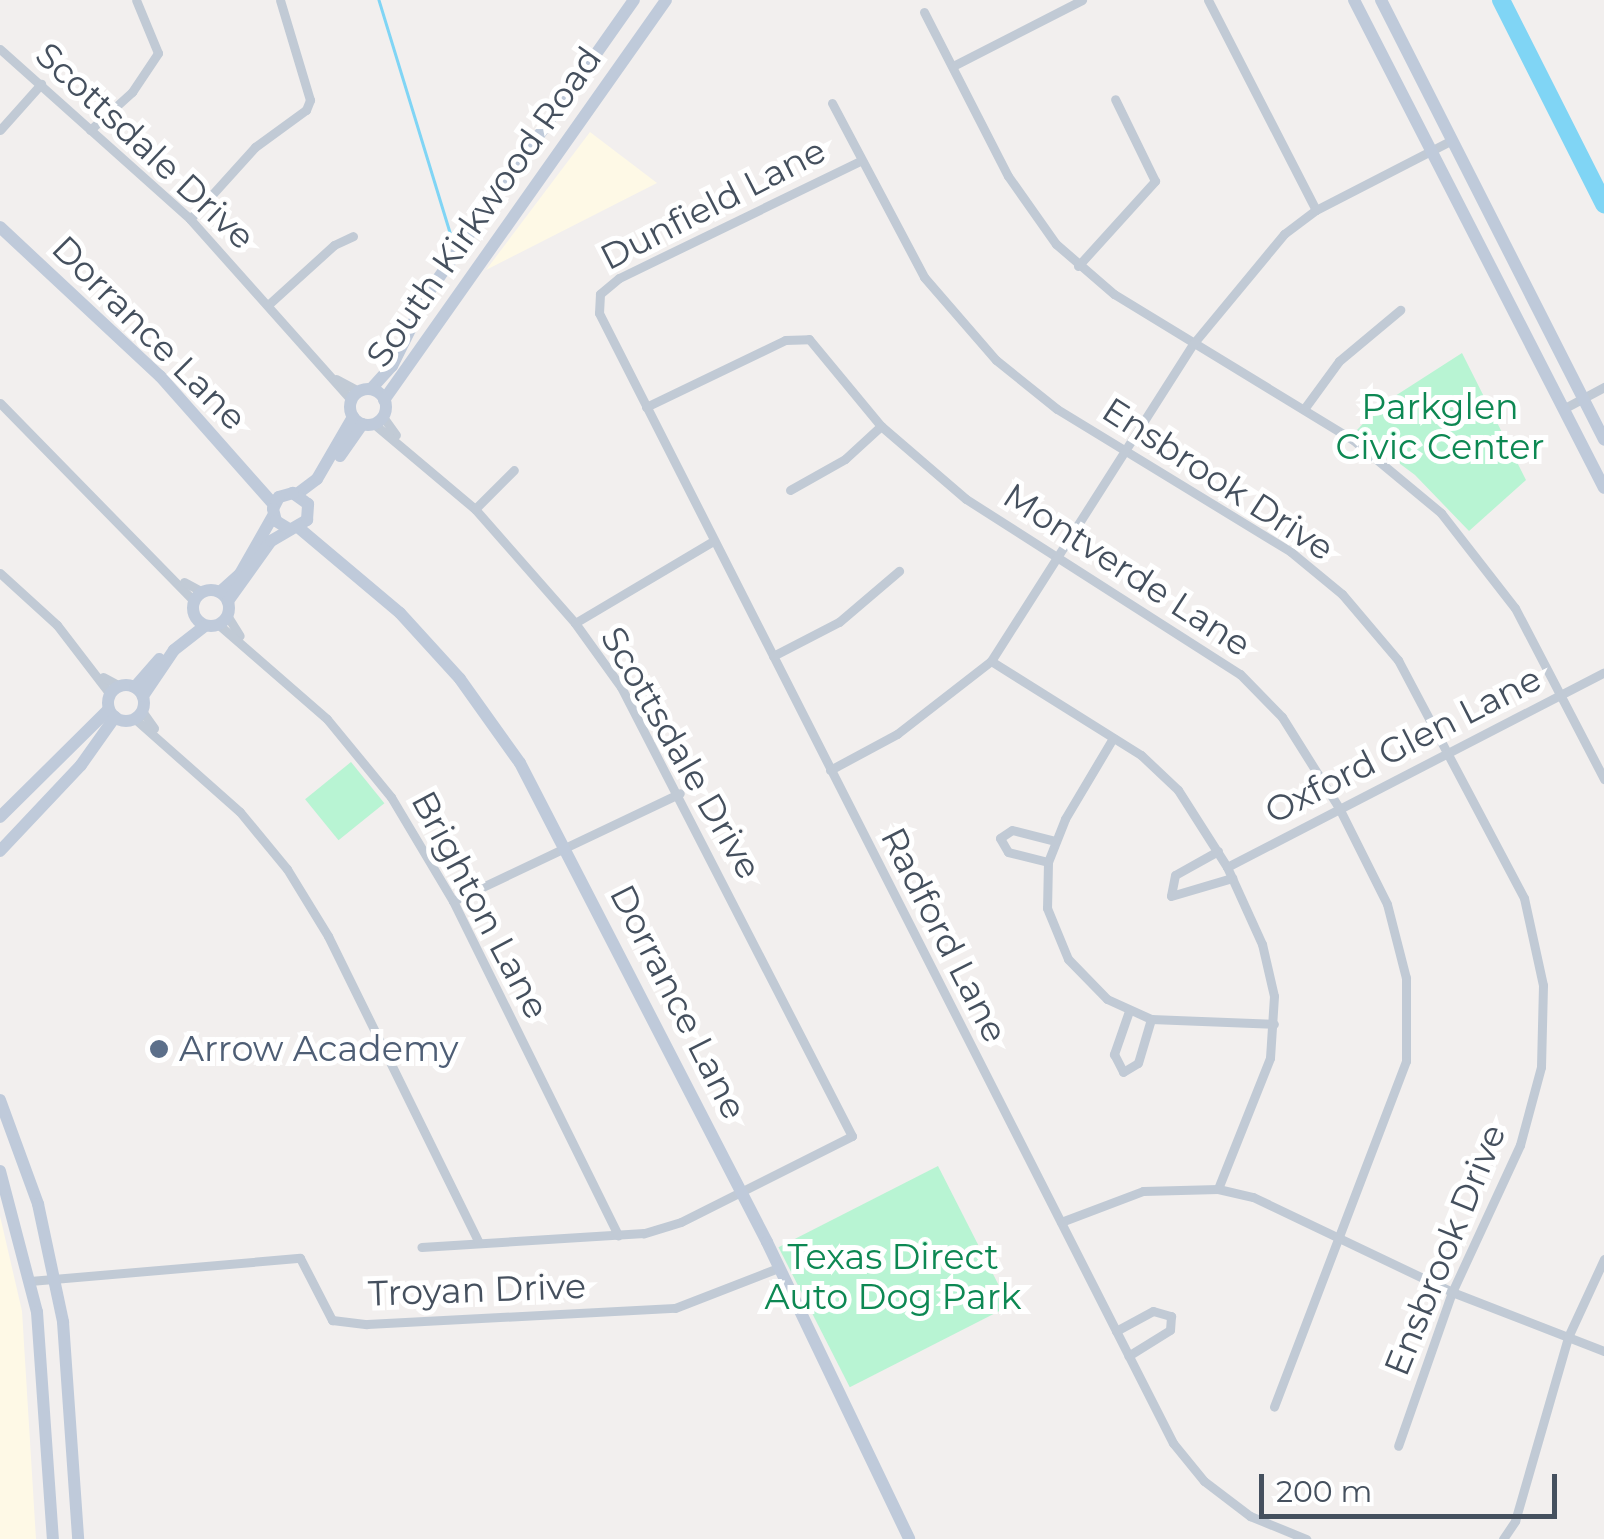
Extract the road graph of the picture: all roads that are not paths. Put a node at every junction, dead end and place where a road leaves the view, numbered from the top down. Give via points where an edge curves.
1 (136, 0) edge
2 (280, 0) edge
3 (634, 0) edge
4 (666, 0) edge
5 (1082, 0) edge
6 (1208, 0) edge
7 (1354, 0) edge
8 (1381, 0) edge
9 (924, 12) dead end
10 (0, 49) edge
11 (953, 66) junction
12 (40, 84) junction
13 (1115, 99) dead end
14 (567, 100) junction
15 (832, 103) dead end
16 (589, 114) junction
17 (0, 130) edge
18 (90, 130) junction
19 (1452, 140) junction
20 (1432, 150) junction
21 (858, 162) junction
22 (509, 182) junction
23 (527, 199) junction
24 (1316, 210) junction
25 (190, 219) junction
26 (0, 227) edge
27 (353, 236) dead end
28 (1078, 266) junction
29 (428, 294) junction
30 (598, 300) joint
31 (268, 304) junction
32 (447, 309) junction
33 (1400, 310) dead end
34 (1193, 344) junction
35 (1604, 387) edge
36 (360, 394) junction
37 (1582, 398) junction
38 (384, 400) junction
39 (0, 404) edge
40 (646, 407) junction
41 (1563, 409) junction
42 (1304, 410) junction
43 (368, 421) junction
44 (881, 426) junction
45 (1604, 440) edge
46 (1128, 451) junction
47 (514, 470) dead end
48 (1604, 488) edge
49 (790, 490) dead end
50 (287, 503) junction
51 (475, 509) junction
52 (298, 526) junction
53 (713, 541) junction
54 (1061, 559) junction
55 (899, 570) dead end
56 (0, 573) edge
57 (224, 597) junction
58 (197, 602) junction
59 (218, 622) junction
60 (575, 623) junction
61 (774, 656) junction
62 (991, 661) junction
63 (1604, 672) edge
64 (1562, 694) junction
65 (131, 699) junction
66 (112, 713) junction
67 (1113, 738) junction
68 (1451, 752) junction
69 (830, 770) junction
70 (1604, 778) edge
71 (680, 793) junction
72 (1340, 808) junction
73 (0, 818) edge
74 (1055, 840) junction
75 (568, 847) junction
76 (1218, 850) junction
77 (0, 851) edge
78 (1048, 862) junction
79 (1227, 867) junction
80 (1232, 878) junction
81 (453, 902) junction
82 (1129, 1011) junction
83 (1151, 1019) junction
84 (1274, 1024) junction
85 (2, 1109) edge
86 (0, 1170) edge
87 (1218, 1189) junction
88 (740, 1191) junction
89 (1062, 1222) junction
90 (618, 1236) junction
91 (1338, 1238) junction
92 (479, 1243) junction
93 (421, 1247) dead end
94 (1604, 1259) edge
95 (778, 1268) junction
96 (55, 1277) junction
97 (30, 1281) junction
98 (1452, 1292) junction
99 (1116, 1331) junction
100 (1568, 1337) junction
101 (1604, 1351) edge
102 (1128, 1356) junction
103 (1274, 1408) dead end
104 (48, 1442) junction
105 (73, 1442) junction
106 (1398, 1446) dead end
107 (53, 1539) edge
108 (78, 1539) edge
109 (909, 1539) edge
110 (1306, 1539) edge
111 (1502, 1539) edge

1 - 18 street via 158,52 132,92
2 - 25 street via 310,100 306,110 255,147
3 - 14 main road, South Kirkwood Road
4 - 16 main road, South Kirkwood Road
5 - 11 street
6 - 24 street
7 - 20 main road
8 - 19 main road
9 - 11 street
10 - 12 street, Scottsdale Drive
11 - 28 street via 1023,201
12 - 17 street
12 - 18 street, Scottsdale Drive
13 - 28 street via 1155,181
14 - 16 main road
14 - 22 main road, South Kirkwood Road
15 - 21 street, Ensbrook Drive
16 - 23 main road, South Kirkwood Road
18 - 25 street, Scottsdale Drive
19 - 20 street
19 - 37 main road
20 - 24 street
20 - 41 main road
21 - 30 street, Dunfield Lane via 619,278
21 - 46 street, Ensbrook Drive via 924,276 968,332 1057,410
22 - 23 main road
22 - 29 main road, South Kirkwood Road
23 - 32 main road, South Kirkwood Road
24 - 34 street via 1260,260
25 - 31 street, Scottsdale Drive
26 - 50 main road, Dorrance Lane via 160,376 256,482
27 - 31 street
28 - 34 street
29 - 32 main road
29 - 36 main road, South Kirkwood Road via 392,366
30 - 40 street, Radford Lane
31 - 36 street, Scottsdale Drive via 329,376
32 - 38 main road, South Kirkwood Road
33 - 42 street via 1339,361
34 - 42 street
34 - 46 street
35 - 37 street
36 - 38 main road
36 - 43 main road
37 - 41 street
37 - 45 main road
38 - 43 main road
39 - 58 street
40 - 44 street, Montverde Lane via 792,338 819,348
40 - 53 street, Radford Lane
41 - 48 main road
42 - 64 street via 1410,483 1471,545
43 - 50 main road
43 - 51 street, Scottsdale Drive via 401,441
44 - 49 street via 845,459
44 - 54 street, Montverde Lane via 966,499
46 - 54 street
46 - 68 street, Ensbrook Drive via 1291,552 1342,594 1398,660
47 - 51 street
50 - 52 main road
50 - 52 main road, Dorrance Lane
50 - 57 main road
51 - 60 street, Scottsdale Drive
52 - 57 main road via 271,541
52 - 75 main road, Dorrance Lane via 460,679
53 - 60 street
53 - 61 street, Radford Lane
54 - 62 street
54 - 72 street, Montverde Lane via 1240,674 1282,717
55 - 61 street via 839,622
56 - 65 street
57 - 58 main road
57 - 59 main road
58 - 59 main road
58 - 65 main road
59 - 65 main road via 174,650
59 - 81 street, Brighton Lane via 328,719 380,784
60 - 71 street, Scottsdale Drive via 621,687
61 - 69 street, Radford Lane
62 - 67 street
62 - 69 street via 897,734
63 - 64 street, Oxford Glen Lane
64 - 68 street, Oxford Glen Lane
64 - 70 street
65 - 66 main road
65 - 66 main road
65 - 92 street via 287,868 328,936
66 - 73 main road
66 - 77 main road via 81,765
67 - 74 street
67 - 76 street via 1178,790
68 - 72 street, Oxford Glen Lane
68 - 98 street, Ensbrook Drive via 1524,898 1544,986 1541,1066 1520,1145
69 - 89 street, Radford Lane
71 - 75 street
71 - 88 street, Scottsdale Drive via 852,1136
72 - 79 street, Oxford Glen Lane
72 - 91 street, Montverde Lane via 1387,904 1406,978 1406,1060
74 - 78 street
74 - 78 street via 1012,830 1000,838 1008,852
75 - 81 street
75 - 88 main road, Dorrance Lane
76 - 79 street
76 - 80 street via 1175,876 1171,896
78 - 82 street via 1047,908 1068,959 1087,984
79 - 80 street
80 - 84 street via 1266,957
81 - 90 street, Brighton Lane
82 - 83 street
82 - 83 street via 1114,1054 1123,1072 1138,1062
83 - 84 street
84 - 87 street via 1264,1086
85 - 96 main road via 38,1204
86 - 97 main road
87 - 89 street via 1144,1191
87 - 91 street via 1278,1206
88 - 90 street via 681,1222
88 - 95 main road, Dorrance Lane
89 - 99 street, Radford Lane
90 - 92 street
91 - 98 street
91 - 103 street, Montverde Lane
92 - 93 street
94 - 100 street
95 - 96 street, Troyan Drive via 675,1308 366,1324 332,1320 300,1258
95 - 109 main road, Dorrance Lane
96 - 97 street, Troyan Drive
96 - 105 main road
97 - 104 main road
98 - 100 street
98 - 106 street, Ensbrook Drive
99 - 102 street, Radford Lane
99 - 102 street via 1153,1311 1172,1316 1170,1330
100 - 101 street
100 - 111 street via 1514,1520
102 - 110 street, Radford Lane via 1174,1442 1204,1480 1250,1516
104 - 105 main road
104 - 107 main road
105 - 108 main road

